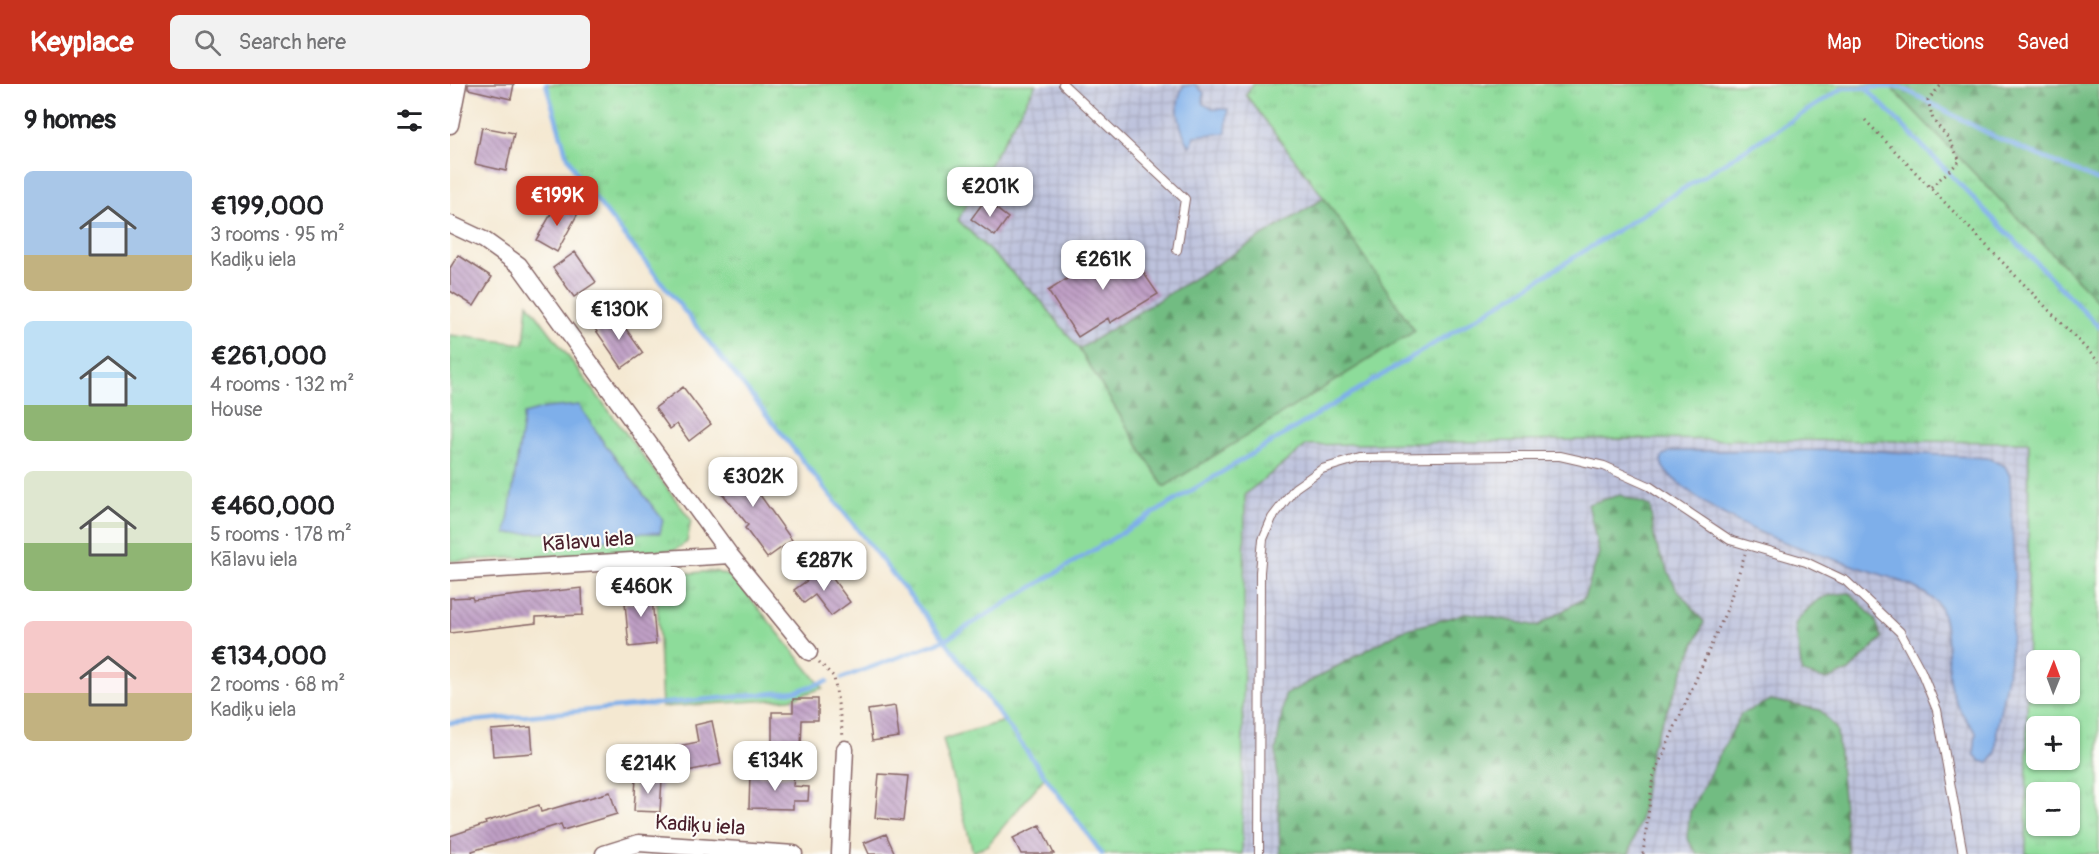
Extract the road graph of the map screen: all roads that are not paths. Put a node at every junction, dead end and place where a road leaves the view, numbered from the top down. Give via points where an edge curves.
1 (458, 84) edge
2 (1064, 84) edge
3 (450, 125) edge
4 (450, 224) edge
5 (1177, 250) dead end
6 (730, 555) junction
7 (450, 572) edge
8 (808, 652) road end
9 (845, 749) road end
10 (604, 854) edge
11 (794, 854) edge
12 (840, 854) edge
13 (1259, 854) edge
14 (1963, 854) edge

1 - 3 street
2 - 5 lane via 1185,199
4 - 6 street via 484,240 519,265
6 - 7 street, Kālavu iela
6 - 8 street
9 - 12 street
10 - 11 street, Kadiķu iela via 639,843
13 - 14 lane via 1260,572 1263,539 1272,518 1295,488 1322,470 1359,459 1560,456 1604,466 1649,486 1730,540 1806,562 1846,581 1900,632 1937,710

